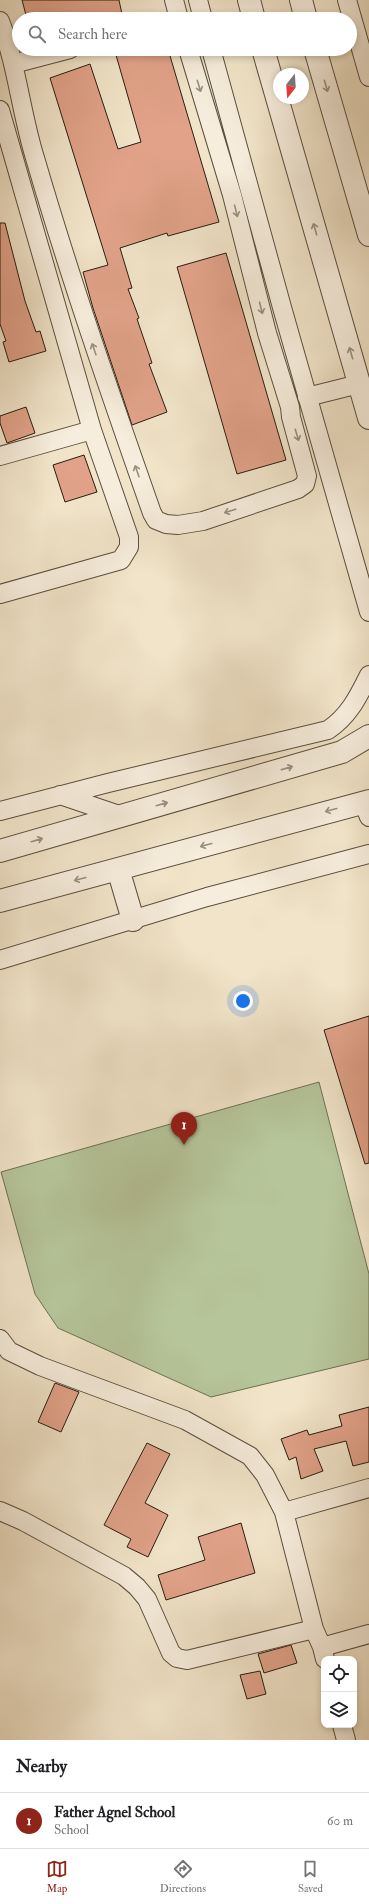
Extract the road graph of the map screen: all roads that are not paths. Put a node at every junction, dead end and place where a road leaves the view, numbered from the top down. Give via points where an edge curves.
1 (174, 0) edge
2 (198, 0) edge
3 (249, 0) edge
4 (301, 0) edge
5 (347, 0) edge
6 (177, 12) edge
7 (201, 12) edge
8 (252, 12) edge
9 (304, 12) edge
10 (350, 12) edge
11 (0, 20) edge
12 (357, 35) edge
13 (43, 56) edge
14 (190, 56) edge
15 (214, 56) edge
16 (265, 56) edge
17 (317, 56) edge
18 (13, 64) junction
19 (369, 77) edge
20 (0, 110) edge
21 (260, 225) junction
22 (242, 232) junction
23 (369, 235) edge
24 (271, 264) junction
25 (251, 270) junction
26 (359, 384) junction
27 (307, 396) junction
28 (369, 418) edge
29 (92, 430) junction
30 (0, 456) edge
31 (0, 594) edge
32 (369, 612) edge
33 (369, 675) edge
34 (369, 736) edge
35 (60, 795) junction
36 (367, 807) edge
37 (0, 811) edge
38 (122, 816) junction
39 (0, 851) edge
40 (369, 854) edge
41 (118, 869) junction
42 (0, 901) edge
43 (133, 920) junction
44 (0, 960) edge
45 (3, 1348) edge
46 (369, 1488) edge
47 (0, 1511) edge
48 (284, 1512) junction
49 (314, 1629) junction
50 (369, 1634) edge
51 (324, 1653) edge
52 (343, 1728) edge
53 (346, 1740) edge

1 - 6 street
2 - 7 street
3 - 8 street
4 - 9 street
5 - 10 street
11 - 18 street
12 - 19 street
13 - 18 street
14 -> 22 street
15 - 21 street
26 -> 16 street
17 -> 23 street
25 -> 18 street via 308,476 298,489 202,521 166,524 156,520 152,513 89,334 34,156
20 - 29 street
21 - 22 street
21 - 24 street
22 - 25 street
24 - 25 street
24 - 27 street
26 - 27 street
26 - 28 street
27 - 32 street
29 - 30 street
29 - 31 street via 129,538 130,547 127,553 121,560
33 - 35 street via 351,710 328,730
38 -> 34 street via 342,752
35 - 37 street
35 - 38 street
36 -> 41 street
39 -> 38 street
40 - 43 street
41 -> 42 street
41 - 43 street
43 - 44 street
45 - 48 street via 40,1366 185,1420 250,1456 265,1475
46 - 48 street
47 - 49 street via 124,1576 147,1599 171,1653 177,1658 187,1660
48 - 49 street
49 - 51 street
50 - 51 street
52 - 53 street

